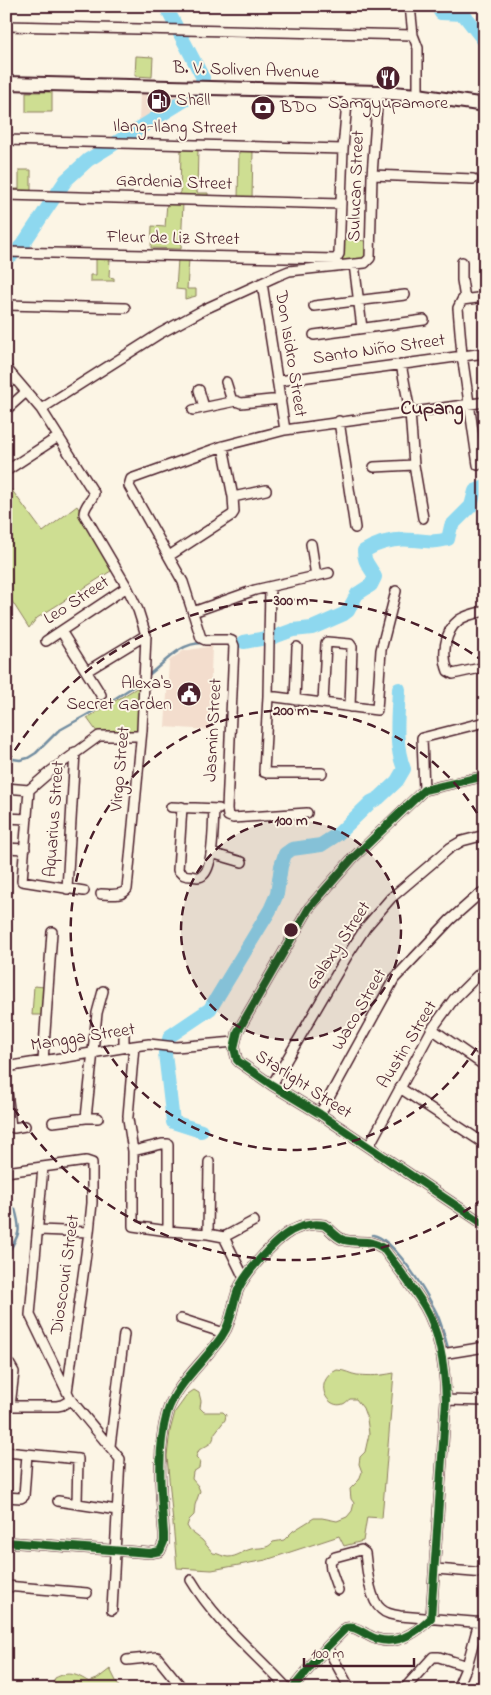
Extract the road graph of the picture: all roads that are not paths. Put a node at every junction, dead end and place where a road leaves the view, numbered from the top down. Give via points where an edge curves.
1 (410, 6) edge
2 (6, 26) edge
3 (412, 36) junction
4 (6, 83) edge
5 (348, 91) junction
6 (378, 92) junction
7 (418, 95) junction
8 (485, 105) edge
9 (6, 140) edge
10 (343, 149) junction
11 (372, 174) junction
12 (473, 179) dead end
13 (6, 195) edge
14 (341, 204) junction
15 (7, 252) edge
16 (462, 262) dead end
17 (354, 264) junction
18 (262, 283) junction
19 (405, 295) dead end
20 (485, 297) edge
21 (358, 300) junction
22 (463, 301) junction
23 (6, 305) edge
24 (314, 306) dead end
25 (126, 308) dead end
26 (424, 320) dead end
27 (362, 328) junction
28 (314, 335) dead end
29 (485, 353) edge
30 (462, 355) junction
31 (401, 364) junction
32 (6, 368) edge
33 (278, 381) junction
34 (226, 382) dead end
35 (199, 390) dead end
36 (26, 392) junction
37 (281, 400) junction
38 (232, 401) junction
39 (485, 402) edge
40 (470, 405) junction
41 (204, 407) junction
42 (41, 409) junction
43 (6, 410) edge
44 (192, 410) dead end
45 (410, 412) junction
46 (340, 421) junction
47 (285, 430) junction
48 (58, 437) junction
49 (223, 446) junction
50 (414, 465) junction
51 (478, 465) dead end
52 (374, 467) dead end
53 (6, 471) edge
54 (266, 490) dead end
55 (233, 497) junction
56 (423, 518) dead end
57 (355, 528) dead end
58 (310, 544) dead end
59 (169, 556) junction
60 (329, 573) dead end
61 (316, 576) junction
62 (127, 587) junction
63 (270, 587) junction
64 (396, 590) dead end
65 (485, 611) edge
66 (194, 612) junction
67 (61, 631) junction
68 (146, 635) junction
69 (46, 641) dead end
70 (297, 647) dead end
71 (485, 667) edge
72 (87, 671) junction
73 (101, 695) dead end
74 (268, 696) junction
75 (295, 700) junction
76 (323, 703) junction
77 (350, 707) junction
78 (485, 722) edge
79 (141, 736) junction
80 (76, 752) junction
81 (322, 773) dead end
82 (485, 776) edge
83 (6, 788) edge
84 (29, 790) junction
85 (424, 790) junction
86 (171, 807) dead end
87 (182, 807) junction
88 (214, 809) junction
89 (228, 812) junction
90 (307, 813) dead end
91 (6, 818) edge
92 (27, 819) junction
93 (485, 835) edge
94 (6, 848) edge
95 (25, 849) junction
96 (211, 853) junction
97 (242, 862) dead end
98 (67, 889) junction
99 (84, 891) dead end
100 (485, 892) edge
101 (101, 894) dead end
102 (52, 932) dead end
103 (485, 968) edge
104 (103, 991) dead end
105 (432, 1030) junction
106 (124, 1032) dead end
107 (234, 1042) junction
108 (134, 1046) junction
109 (124, 1048) junction
110 (94, 1052) junction
111 (43, 1061) junction
112 (484, 1063) edge
113 (6, 1067) edge
114 (6, 1083) edge
115 (272, 1085) junction
116 (400, 1088) junction
117 (320, 1114) junction
118 (86, 1118) junction
119 (98, 1118) dead end
120 (53, 1122) dead end
121 (25, 1126) dead end
122 (485, 1144) edge
123 (369, 1146) junction
124 (133, 1151) junction
125 (209, 1162) dead end
126 (44, 1167) junction
127 (6, 1172) edge
128 (254, 1222) dead end
129 (485, 1225) edge
130 (39, 1230) junction
131 (168, 1231) junction
132 (89, 1232) junction
133 (208, 1234) junction
134 (224, 1237) junction
135 (244, 1278) junction
136 (181, 1319) dead end
137 (124, 1334) dead end
138 (224, 1334) junction
139 (485, 1347) edge
140 (442, 1354) junction
141 (6, 1364) edge
142 (69, 1396) junction
143 (446, 1400) junction
144 (485, 1401) edge
145 (8, 1406) edge
146 (110, 1446) junction
147 (6, 1452) edge
148 (27, 1454) junction
149 (6, 1497) edge
150 (58, 1501) dead end
151 (77, 1503) junction
152 (117, 1510) junction
153 (6, 1542) edge
154 (116, 1550) junction
155 (436, 1569) junction
156 (485, 1573) edge
157 (192, 1580) dead end
158 (6, 1586) edge
159 (338, 1590) dead end
160 (86, 1594) dead end
161 (112, 1610) dead end
162 (432, 1618) junction
163 (482, 1623) edge
164 (327, 1647) junction
165 (127, 1660) dead end
166 (467, 1666) junction
167 (183, 1689) edge
168 (288, 1689) edge
169 (292, 1689) edge
170 (350, 1689) edge
171 (404, 1689) edge
172 (457, 1689) edge

1 - 3 street
2 - 3 street
3 - 7 street via 418,43
4 - 5 main road, B. V. Soliven Avenue
5 - 6 main road, B. V. Soliven Avenue
5 - 10 street
6 - 7 main road, B. V. Soliven Avenue
6 - 11 street, Sulucan Street
7 - 8 main road, B. V. Soliven Avenue
9 - 10 street, Ilang-Ilang Street
10 - 14 street
11 - 12 street
11 - 17 street, Sulucan Street via 370,258 367,262
13 - 14 street, Gardenia Street
14 - 15 street, Fleur de Liz Street via 338,258 334,260
16 - 22 street
17 - 18 street, Sulucan Street via 289,271
17 - 21 street
18 - 33 street, Don Isidro Street
18 - 42 street, Sulucan Street via 159,334
19 - 21 street
20 - 22 street
21 - 24 street
21 - 27 street
22 - 30 street via 458,308
23 - 25 street
26 - 27 street
27 - 28 street
29 - 30 street, Santo Niño Street
30 - 31 street, Santo Niño Street
30 - 40 street
31 - 33 street, Santo Niño Street
31 - 45 street
32 - 36 street
33 - 37 street, Don Isidro Street
34 - 38 street
35 - 41 street
36 - 42 street
36 - 43 street
37 - 38 street
37 - 47 street, Don Isidro Street
38 - 41 street
39 - 40 street
40 - 45 street
40 - 51 street
41 - 44 street
42 - 48 street
45 - 46 street
45 - 50 street
46 - 47 street
46 - 57 street
47 - 49 street
48 - 53 street
48 - 62 street, Virgo Street via 94,493 84,514
49 - 55 street
49 - 59 street via 129,482
50 - 52 street
50 - 56 street
54 - 55 street
55 - 59 street via 235,510 232,515
58 - 61 street
59 - 66 street
60 - 61 street
61 - 63 street
62 - 67 street, Leo Street
62 - 68 street, Virgo Street
63 - 66 street
63 - 74 street
64 - 77 street via 381,650 377,710
65 - 71 street via 455,623 444,658 448,671 453,674
66 - 89 street, Jasmin Street via 202,639 229,640 233,644
67 - 69 street, Leo Street
67 - 72 street
68 - 72 street
68 - 79 street, Virgo Street
70 - 75 street
72 - 73 street
74 - 75 street
74 - 81 street via 265,772
75 - 76 street
76 - 77 street
76 - 77 street via 326,643 350,644
78 - 85 street via 422,738
79 - 80 street via 100,735
79 - 101 street, Virgo Street via 127,889 119,894
80 - 84 street
80 - 98 street, Aquarius Street
82 - 85 street
83 - 84 street
84 - 92 street
85 - 107 street, Starlight Street via 352,859 310,908
86 - 87 street
87 - 88 street
87 - 96 street via 178,872 198,877 204,875
88 - 89 street
88 - 96 street
89 - 90 street via 233,818
91 - 92 street
92 - 95 street
93 - 115 street, Galaxy Street via 450,848 391,898 366,927
94 - 95 street
95 - 98 street via 22,881
96 - 97 street
98 - 99 street
100 - 117 street, Waco Street via 450,920 394,979
102 - 111 street
103 - 105 street, Austin Street via 454,999
104 - 110 street
105 - 112 street
105 - 116 street, Austin Street
106 - 109 street
107 - 108 street, Mangga Street via 176,1047
107 - 115 street, Starlight Street via 237,1060
108 - 109 street, Mangga Street
108 - 124 street via 128,1118
109 - 110 street, Mangga Street
110 - 111 street, Mangga Street
110 - 118 street
111 - 113 street, Mangga Street
114 - 121 street via 11,1127
115 - 117 street, Starlight Street
116 - 122 street
116 - 123 street, Austin Street
117 - 123 street, Starlight Street
118 - 119 street
118 - 120 street
123 - 129 street, Starlight Street
124 - 131 street via 133,1225
124 - 131 street via 168,1144
125 - 133 street
126 - 127 street
126 - 130 street
126 - 132 street, Dioscouri Street via 91,1162
128 - 134 street
130 - 132 street
130 - 142 street via 30,1315
131 - 133 street
132 - 142 street, Dioscouri Street
133 - 134 street
134 - 135 street
135 - 138 street
135 - 140 street via 285,1235 304,1226 324,1225 345,1240 376,1243 426,1308
136 - 138 street
137 - 146 street
138 - 154 street via 182,1386 168,1410 160,1461 162,1547 156,1553
139 - 140 street
140 - 143 street
141 - 145 street via 14,1372
142 - 145 street via 57,1406
142 - 146 street
143 - 144 street
143 - 155 street
146 - 152 street via 120,1461
147 - 148 street
148 - 149 street via 24,1496
148 - 151 street via 78,1460
150 - 151 street
151 - 152 street
152 - 154 street
153 - 154 street
154 - 161 street
155 - 156 street
155 - 162 street
157 - 168 street via 203,1600 224,1624
158 - 160 street
159 - 162 street via 330,1565 332,1558 361,1550 374,1600 381,1609 400,1616
162 - 163 street
162 - 164 street via 404,1638 390,1641 346,1628
163 - 166 street
164 - 169 street
164 - 170 street
165 - 167 street via 158,1658
166 - 171 street via 434,1657
166 - 172 street

